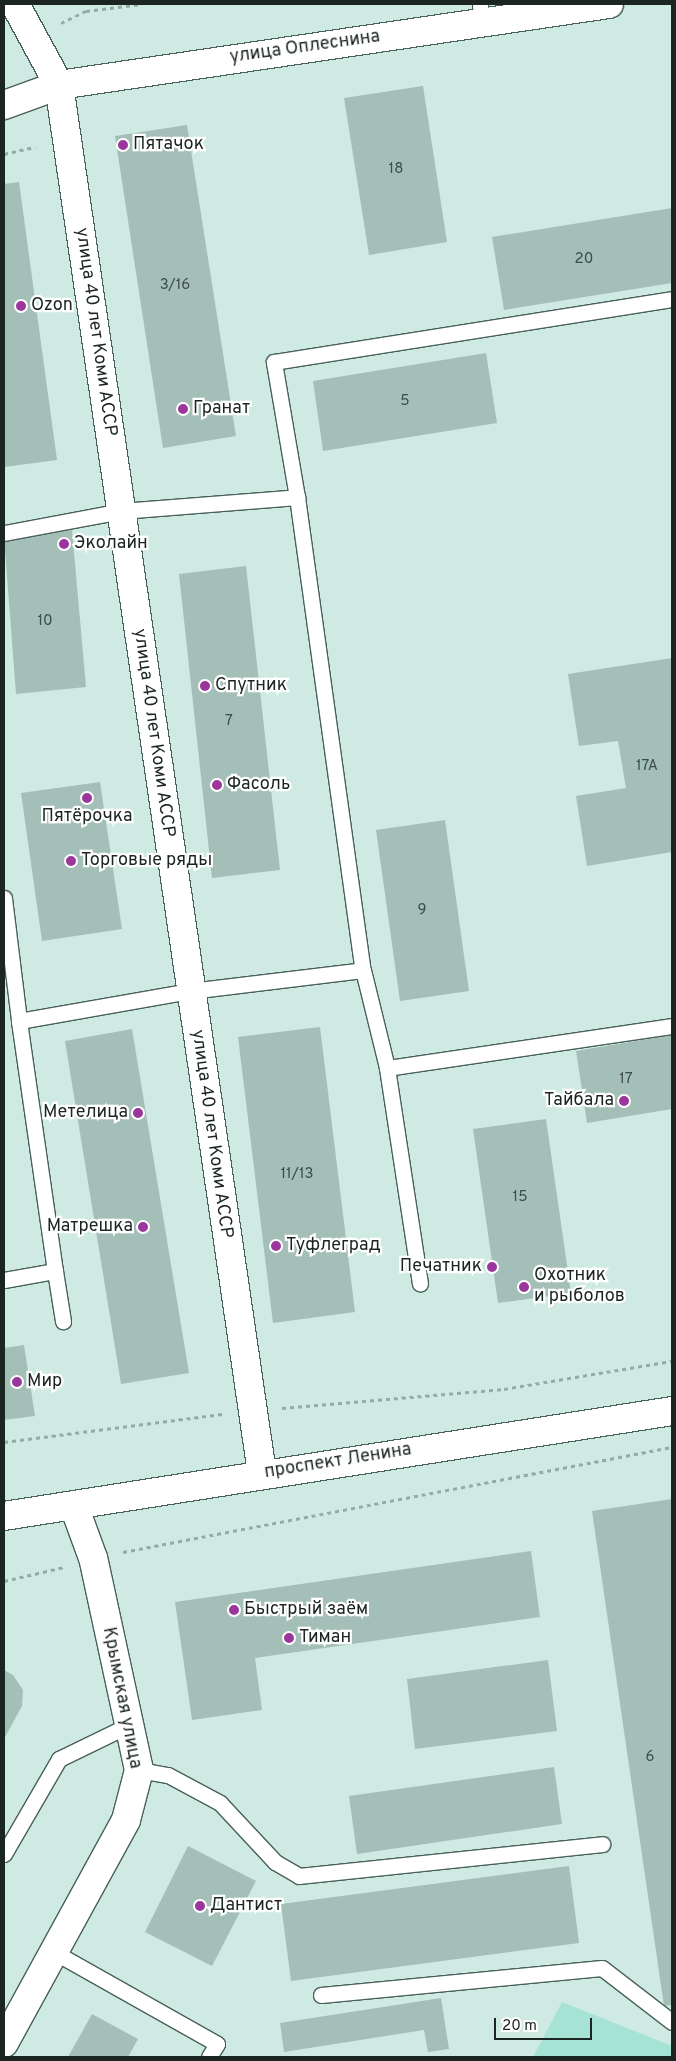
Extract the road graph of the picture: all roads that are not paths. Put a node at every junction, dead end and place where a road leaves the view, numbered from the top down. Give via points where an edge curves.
1 (14, 4) edge
2 (609, 4) edge
3 (480, 13) edge
4 (59, 85) junction
5 (4, 105) edge
6 (672, 299) edge
7 (296, 497) junction
8 (121, 510) junction
9 (4, 533) edge
10 (4, 898) edge
11 (363, 970) junction
12 (190, 991) junction
13 (19, 1021) junction
14 (672, 1026) edge
15 (387, 1068) junction
16 (54, 1270) junction
17 (4, 1280) edge
18 (420, 1283) dead end
19 (63, 1321) dead end
20 (672, 1411) edge
21 (262, 1473) junction
22 (74, 1506) junction
23 (4, 1516) edge
24 (127, 1726) junction
25 (139, 1770) junction
26 (602, 1844) dead end
27 (4, 1854) edge
28 (54, 1952) junction
29 (321, 1995) dead end
30 (672, 2022) edge
31 (4, 2043) edge
32 (209, 2057) edge

1 - 4 street, улица 40 лет Коми АССР
2 - 3 street, улица Оплеснина
3 - 4 street, улица Оплеснина
4 - 5 street, улица Оплеснина
4 - 8 street, улица 40 лет Коми АССР
6 - 7 lane via 274,362
7 - 8 lane
7 - 11 lane
8 - 9 lane
8 - 12 street, улица 40 лет Коми АССР
10 - 13 lane
11 - 12 lane
11 - 15 lane
12 - 13 lane
12 - 21 street, улица 40 лет Коми АССР
13 - 16 lane
14 - 15 lane
15 - 18 lane
16 - 17 lane
16 - 19 lane
20 - 21 street, проспект Ленина
21 - 22 street, проспект Ленина
22 - 23 street, проспект Ленина
22 - 24 street, Крымская улица via 93,1558
24 - 25 street, Крымская улица
24 - 27 lane via 59,1759
25 - 26 lane via 168,1775 220,1803 275,1862 299,1876
25 - 28 street, Крымская улица via 126,1820
28 - 31 street, Крымская улица
28 - 32 lane via 216,2044
29 - 30 lane via 602,1968

